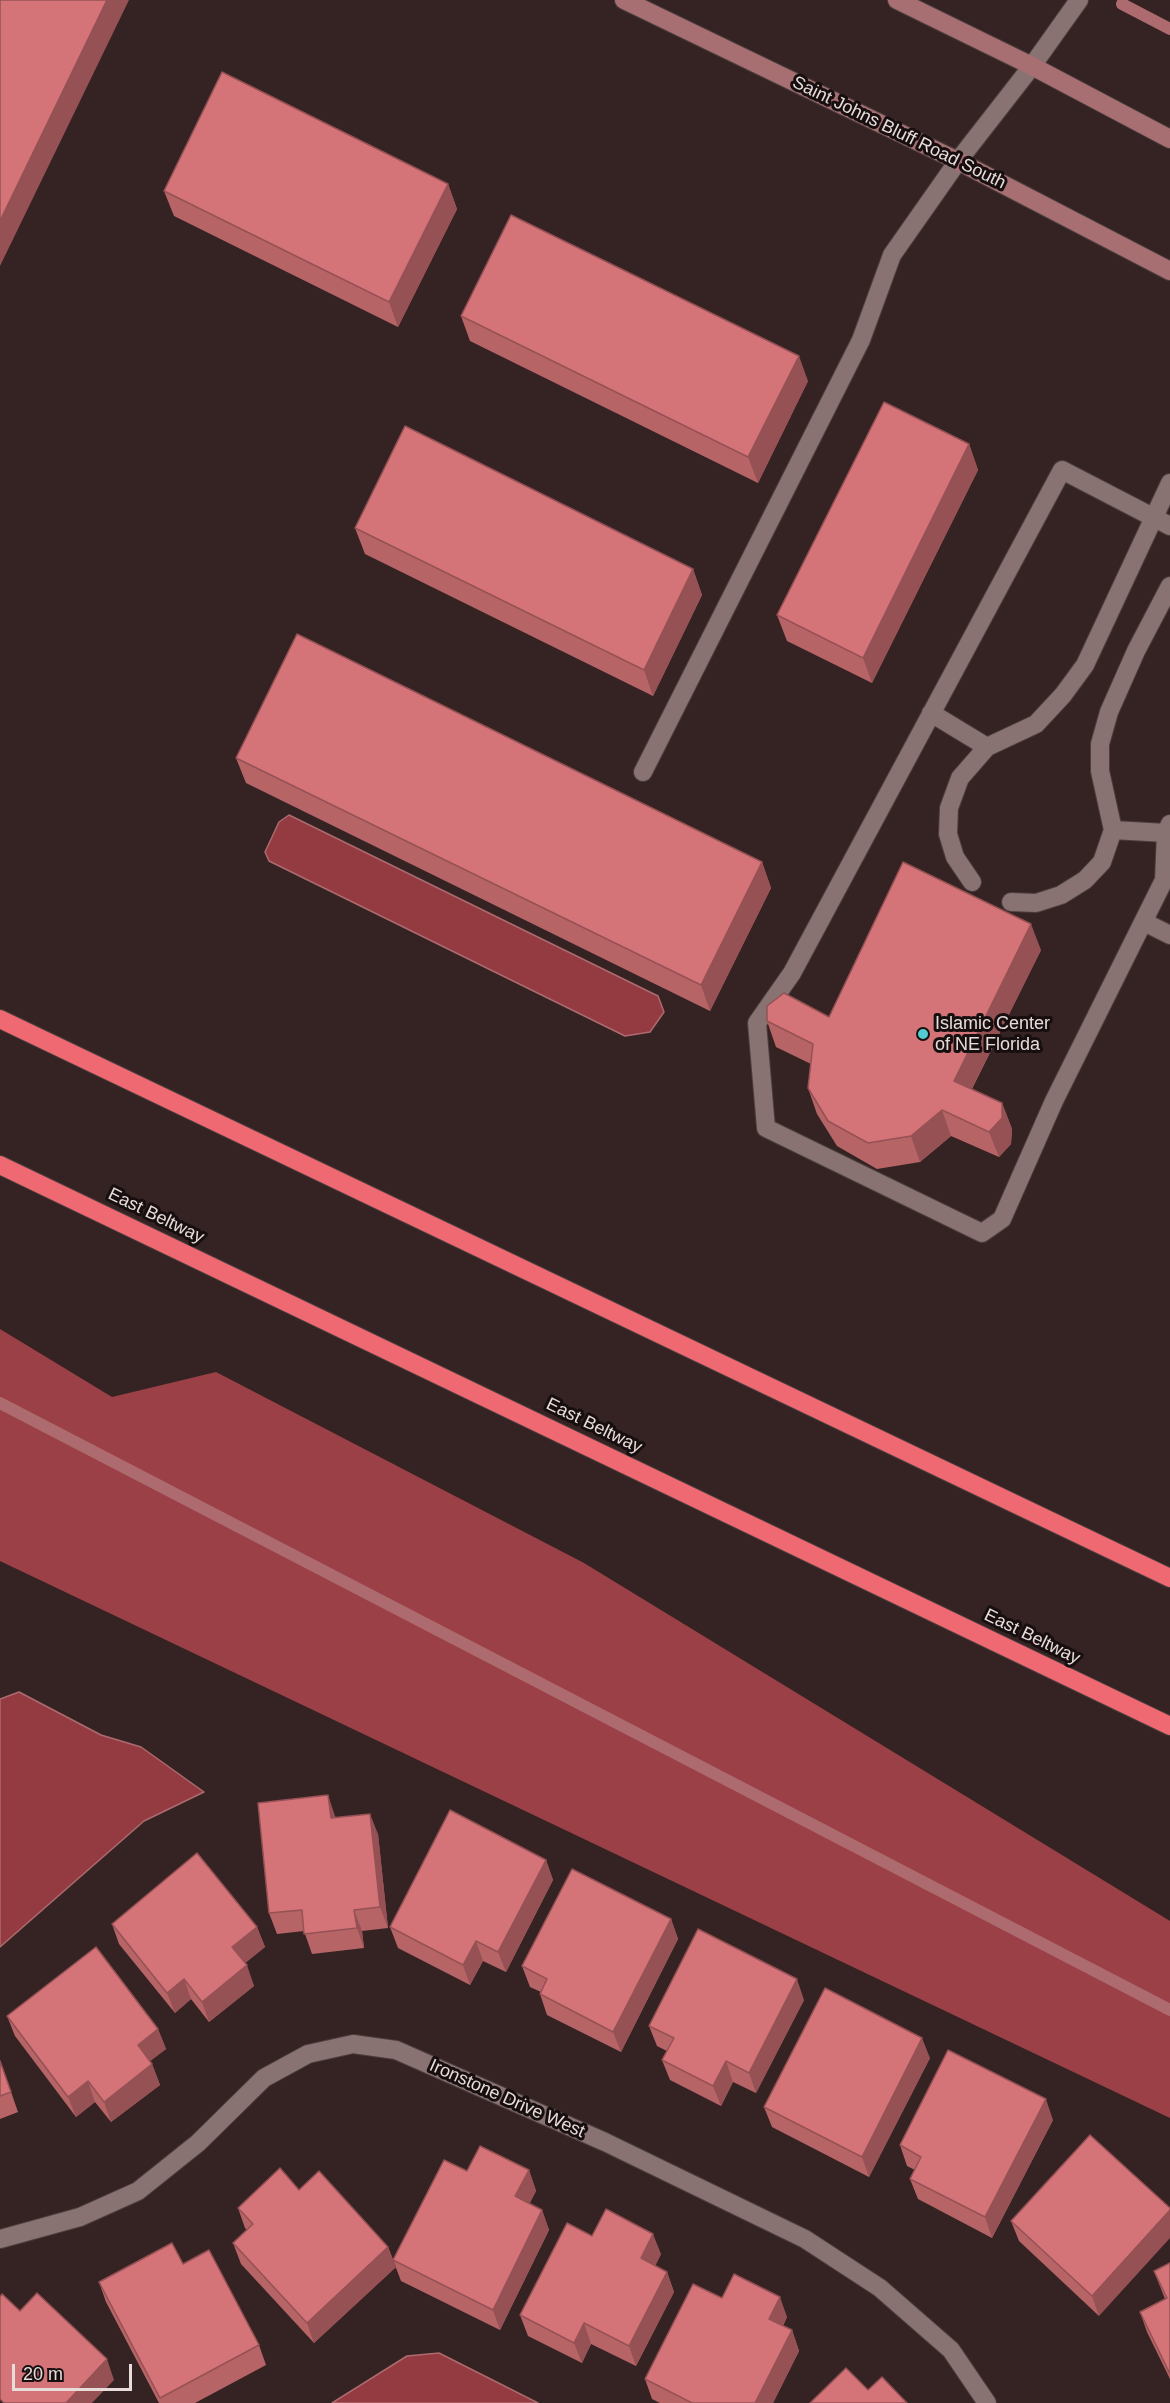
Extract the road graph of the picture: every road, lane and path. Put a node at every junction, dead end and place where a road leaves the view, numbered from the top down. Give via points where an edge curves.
1 (624, 0) edge
2 (897, 0) edge
3 (1078, 0) edge
4 (1032, 66) junction
5 (1170, 139) edge
6 (958, 161) junction
7 (1170, 271) edge
8 (1170, 483) edge
9 (1153, 518) junction
10 (1170, 526) edge
11 (1170, 586) edge
12 (931, 713) junction
13 (987, 747) junction
14 (643, 772) dead end
15 (1168, 828) edge
16 (1113, 830) junction
17 (972, 882) dead end
18 (1011, 902) dead end
19 (1144, 922) junction
20 (1170, 935) edge
21 (0, 1019) edge
22 (0, 1165) edge
23 (1170, 1578) edge
24 (1170, 1726) edge
25 (0, 2239) edge
26 (987, 2403) edge

1 - 6 main road, Saint Johns Bluff Road South
2 - 4 main road
3 - 4 street
4 - 5 main road
4 - 6 street
6 - 7 main road, Saint Johns Bluff Road South
6 - 14 street via 892,255 861,340
8 - 9 street
9 - 10 street
9 - 12 street via 1062,470
9 - 13 street via 1085,664 1063,695 1035,724
11 - 16 street via 1108,712 1100,744 1100,771
12 - 13 street
12 - 19 street via 792,973 757,1023 766,1128 982,1233 1002,1219 1054,1101
13 - 17 street via 960,778 949,808 948,834 955,857
15 - 16 street
15 - 19 street via 1164,880
16 - 18 street via 1102,862 1085,880 1061,895 1036,903
19 - 20 street
21 - 23 highway
22 - 24 highway, East Beltway
25 - 26 street, Ironstone Drive West via 80,2217 138,2191 198,2143 264,2078 308,2054 353,2044 396,2050 605,2142 805,2239 880,2288 951,2350

